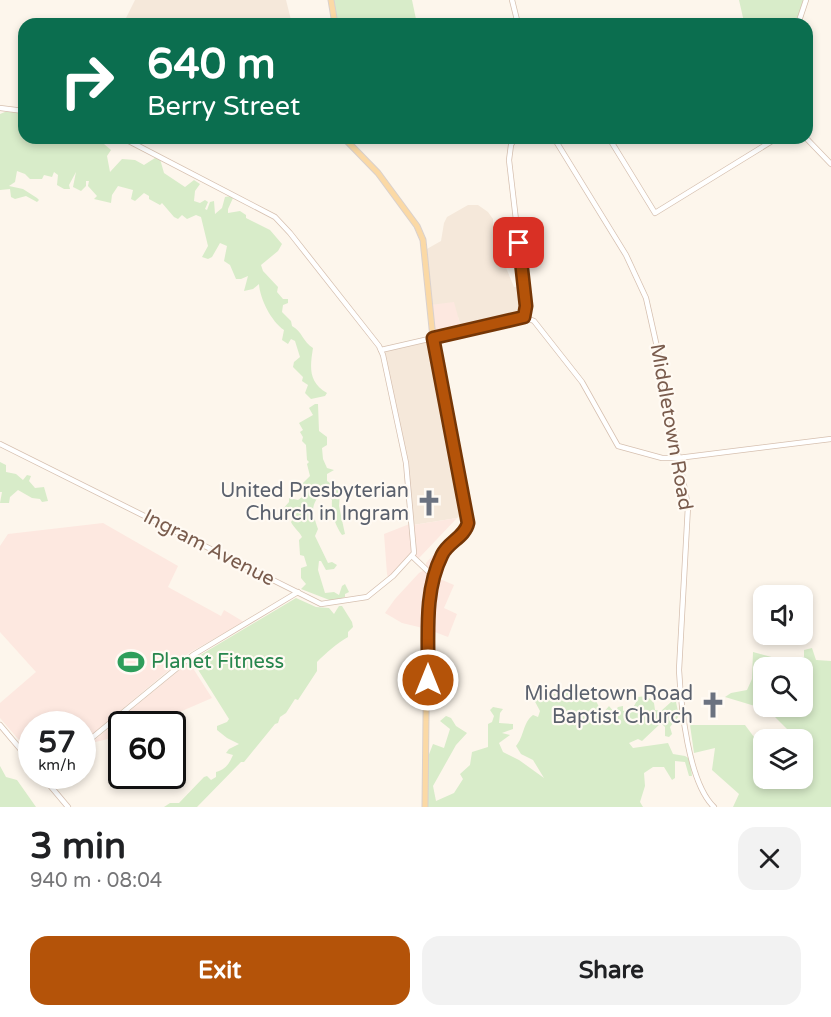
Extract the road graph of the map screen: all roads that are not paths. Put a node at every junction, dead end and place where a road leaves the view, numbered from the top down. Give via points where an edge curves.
1 (331, 0) edge
2 (512, 0) edge
3 (807, 0) edge
4 (334, 18) edge
5 (516, 18) edge
6 (800, 18) edge
7 (0, 108) edge
8 (18, 110) edge
9 (135, 144) edge
10 (350, 144) edge
11 (512, 144) edge
12 (558, 144) edge
13 (613, 144) edge
14 (767, 144) edge
15 (812, 144) edge
16 (831, 164) edge
17 (524, 317) junction
18 (433, 338) junction
19 (381, 350) junction
20 (831, 439) edge
21 (0, 444) edge
22 (678, 458) junction
23 (415, 558) junction
24 (433, 576) junction
25 (298, 592) junction
26 (0, 725) edge
27 (96, 734) edge
28 (18, 746) edge
29 (54, 789) edge
30 (67, 807) edge
31 (425, 807) edge
32 (714, 807) edge

1 - 4 main road
2 - 5 street
3 - 6 street
7 - 8 street
9 - 19 street via 275,217
10 - 18 main road via 378,173 417,226 423,240
11 - 17 street via 509,160 526,306
12 - 22 street, Middletown Road via 626,255 646,298
13 - 14 street via 655,213
15 - 16 street
17 - 18 street
17 - 22 street via 534,321 582,382 618,446 651,456
18 - 19 street
18 - 24 main road via 468,521 467,529 443,552
19 - 23 street via 406,464
20 - 22 street
21 - 25 street, Ingram Avenue
22 - 32 street, Middletown Road via 688,506 680,690 696,781
23 - 24 street
23 - 25 street, Ingram Avenue via 367,597 324,604
24 - 31 main road via 427,629
25 - 27 street via 192,655
26 - 28 street
29 - 30 street

